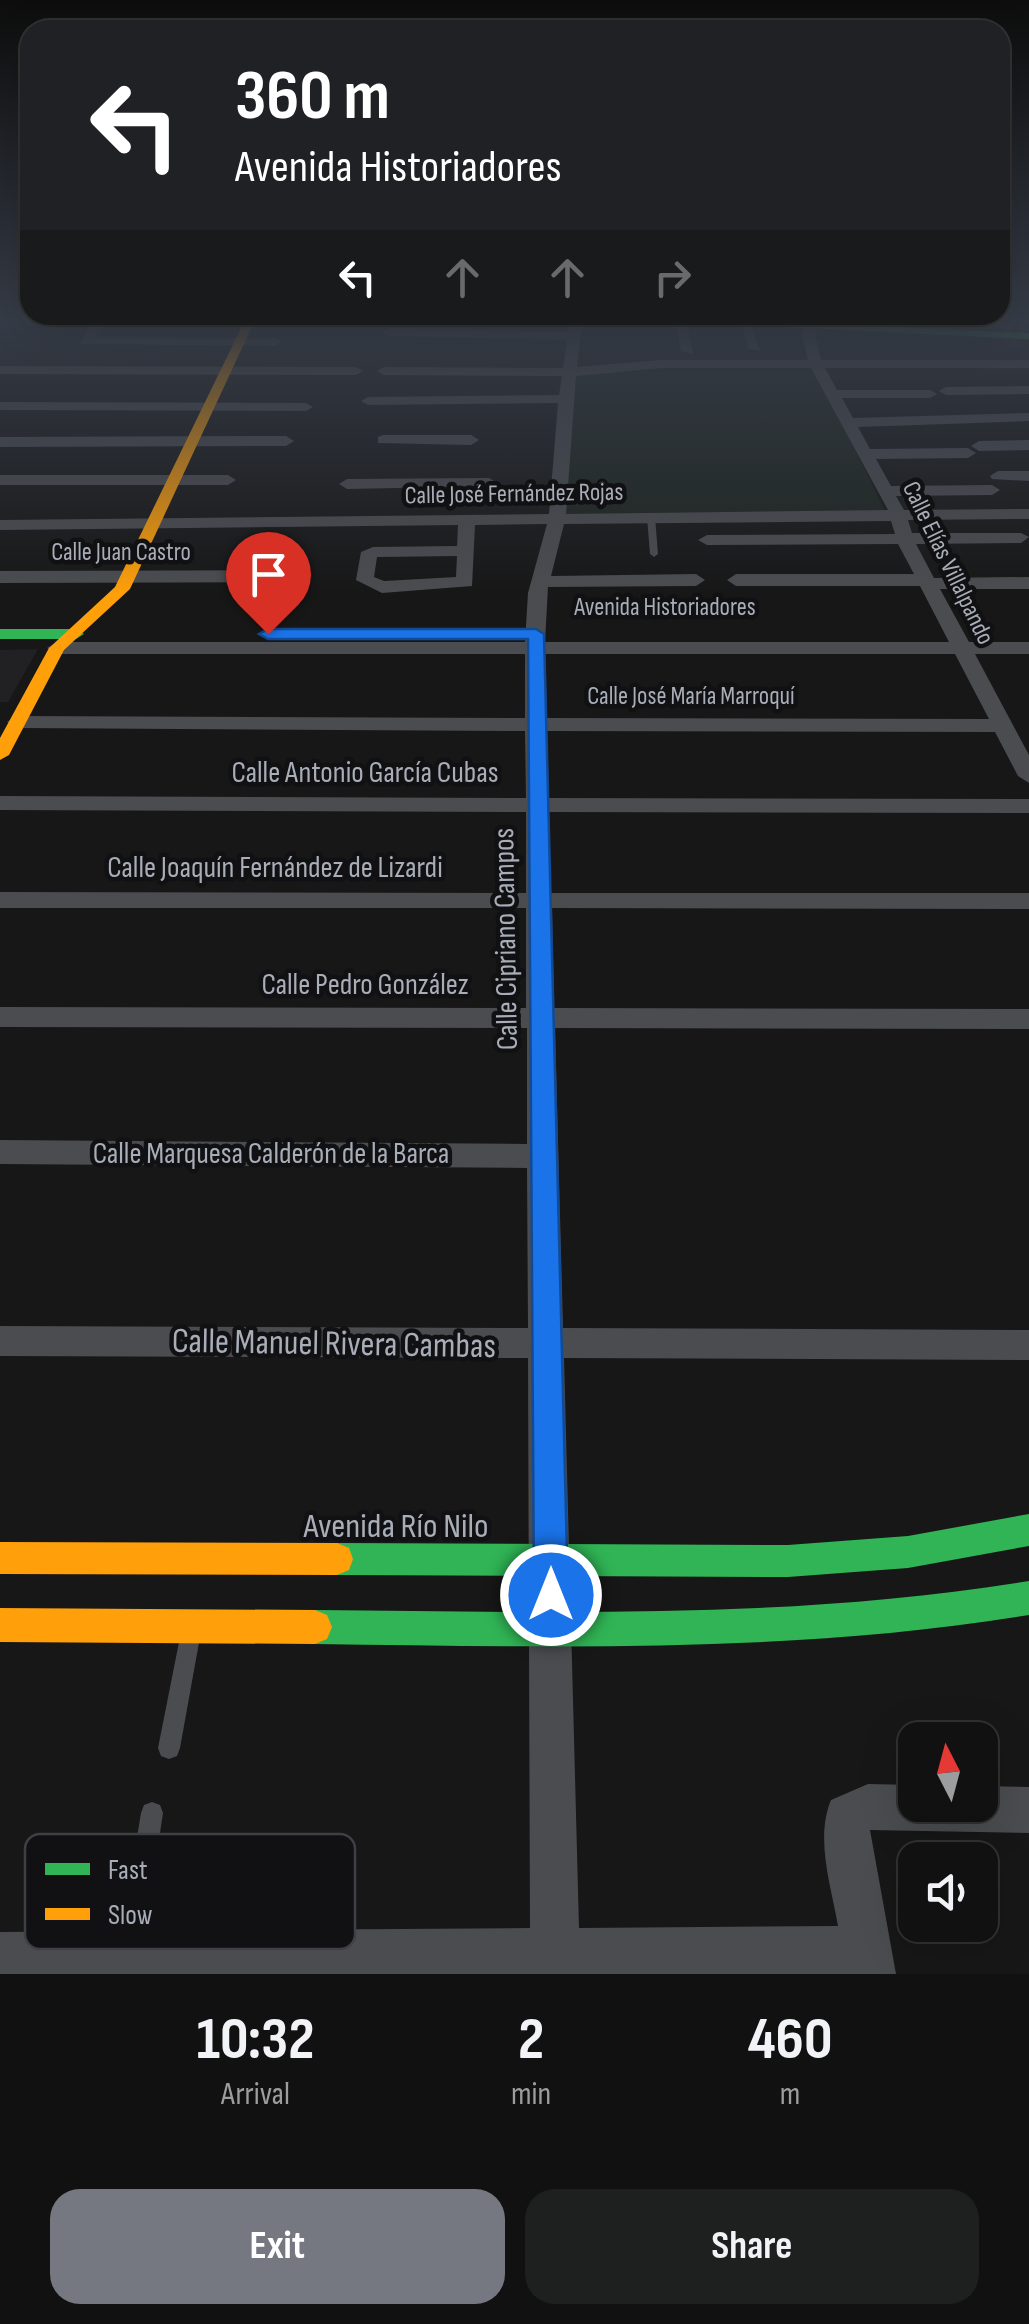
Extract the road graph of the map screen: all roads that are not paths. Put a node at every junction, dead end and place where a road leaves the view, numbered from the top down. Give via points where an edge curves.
1 (208, 410) edge
2 (371, 410) edge
3 (540, 410) edge
4 (564, 410) edge
5 (841, 410) edge
6 (1029, 416) edge
7 (848, 423) junction
8 (286, 441) dead end
9 (382, 441) junction
10 (471, 441) junction
11 (0, 442) edge
12 (192, 442) junction
13 (1029, 446) edge
14 (865, 454) junction
15 (1029, 476) edge
16 (0, 480) edge
17 (174, 480) junction
18 (228, 480) dead end
19 (347, 484) dead end
20 (489, 484) dead end
21 (886, 491) junction
22 (898, 514) junction
23 (1029, 514) edge
24 (651, 518) junction
25 (467, 520) junction
26 (557, 520) junction
27 (152, 524) junction
28 (0, 525) edge
29 (1021, 538) dead end
30 (706, 540) dead end
31 (905, 540) junction
32 (464, 550) junction
33 (654, 554) dead end
34 (302, 576) dead end
35 (0, 577) edge
36 (128, 578) junction
37 (696, 580) dead end
38 (736, 580) dead end
39 (540, 582) junction
40 (927, 582) junction
41 (1029, 583) edge
42 (0, 634) edge
43 (1029, 636) edge
44 (66, 641) junction
45 (536, 641) junction
46 (959, 642) junction
47 (0, 648) edge
48 (1029, 648) edge
49 (18, 722) junction
50 (535, 723) junction
51 (1002, 726) junction
52 (0, 755) edge
53 (1029, 776) edge
54 (0, 802) edge
55 (536, 804) junction
56 (1029, 806) edge
57 (0, 900) edge
58 (538, 901) junction
59 (1029, 901) edge
60 (0, 1017) edge
61 (540, 1018) junction
62 (1029, 1019) edge
63 (0, 1152) edge
64 (543, 1156) junction
65 (0, 1342) edge
66 (1029, 1345) edge
67 (548, 1346) junction
68 (1029, 1530) edge
69 (0, 1558) edge
70 (551, 1562) junction
71 (1029, 1598) edge
72 (0, 1625) edge
73 (192, 1626) junction
74 (550, 1629) junction
75 (169, 1748) dead end
76 (1029, 1810) edge
77 (152, 1813) dead end
78 (148, 1834) edge
79 (129, 1949) edge
80 (128, 1956) junction
81 (0, 1958) edge
82 (869, 1962) edge
83 (555, 1963) edge

1 - 12 street
2 - 9 street
3 - 10 street
4 - 26 street, Calle Cipriano Campos
5 - 7 street, Calle Elías Villalpando
6 - 7 street
7 - 14 street, Calle Elías Villalpando
8 - 12 street
9 - 10 street
9 - 10 street
9 - 10 street
9 - 19 street
10 - 20 street
11 - 12 street
12 - 17 street
13 - 14 street
14 - 21 street, Calle Elías Villalpando
15 - 21 street
16 - 17 street
17 - 18 street
17 - 27 street
21 - 22 street, Calle Elías Villalpando
22 - 23 street, Calle José Fernández Rojas
22 - 24 street, Calle José Fernández Rojas
22 - 31 street, Calle Elías Villalpando
24 - 26 street, Calle José Fernández Rojas
24 - 33 lane
25 - 26 street, Calle José Fernández Rojas
25 - 27 street, Calle José Fernández Rojas
25 - 32 street
26 - 39 street, Calle Cipriano Campos
27 - 28 street, Calle José Fernández Rojas
27 - 36 street
29 - 31 street
30 - 31 street
31 - 40 street, Calle Elías Villalpando
32 - 32 street via 462,584 382,587 365,580 373,552
34 - 36 street, Calle Juan Castro
35 - 36 street, Calle Juan Castro
36 - 44 street
37 - 39 street
38 - 40 street
39 - 45 street, Calle Cipriano Campos
40 - 41 street
40 - 46 street, Calle Elías Villalpando
42 - 44 street, Avenida Historiadores
43 - 46 street, Avenida Historiadores
44 - 45 street, Avenida Historiadores
44 - 47 street, Avenida Historiadores
44 - 49 street
45 - 46 street, Avenida Historiadores
45 - 50 street, Calle Cipriano Campos
46 - 48 street, Avenida Historiadores
46 - 51 street, Calle Elías Villalpando
49 - 50 street, Calle José María Marroquí
49 - 52 street
50 - 51 street, Calle José María Marroquí
50 - 55 street, Calle Cipriano Campos
51 - 53 street, Calle Elías Villalpando
54 - 55 street, Calle Antonio García Cubas
55 - 56 street, Calle Antonio García Cubas
55 - 58 street, Calle Cipriano Campos
57 - 58 street, Calle Joaquín Fernández de Lizardi
58 - 59 street, Calle Joaquín Fernández de Lizardi
58 - 61 street, Calle Cipriano Campos
60 - 61 street, Calle Pedro González
61 - 62 street, Calle Pedro González
61 - 64 street, Calle Cipriano Campos
63 - 64 street, Calle Marquesa Calderón de la Barca
64 - 67 street, Calle Cipriano Campos
65 - 67 street, Calle Manuel Rivera Cambas
66 - 67 street, Calle Manuel Rivera Cambas
67 - 70 street, Calle Cipriano Campos
68 - 70 street, Avenida Río Nilo via 938,1548 805,1560
69 - 70 street, Avenida Río Nilo
70 - 74 street, Calle Cipriano Campos
71 - 74 street via 818,1627
72 - 73 street
73 - 74 street
73 - 75 lane
74 - 83 street, Calle Cipriano Campos
76 - 82 street via 868,1807 847,1816
77 - 78 lane
79 - 80 lane
80 - 81 street
80 - 83 street
82 - 83 street

